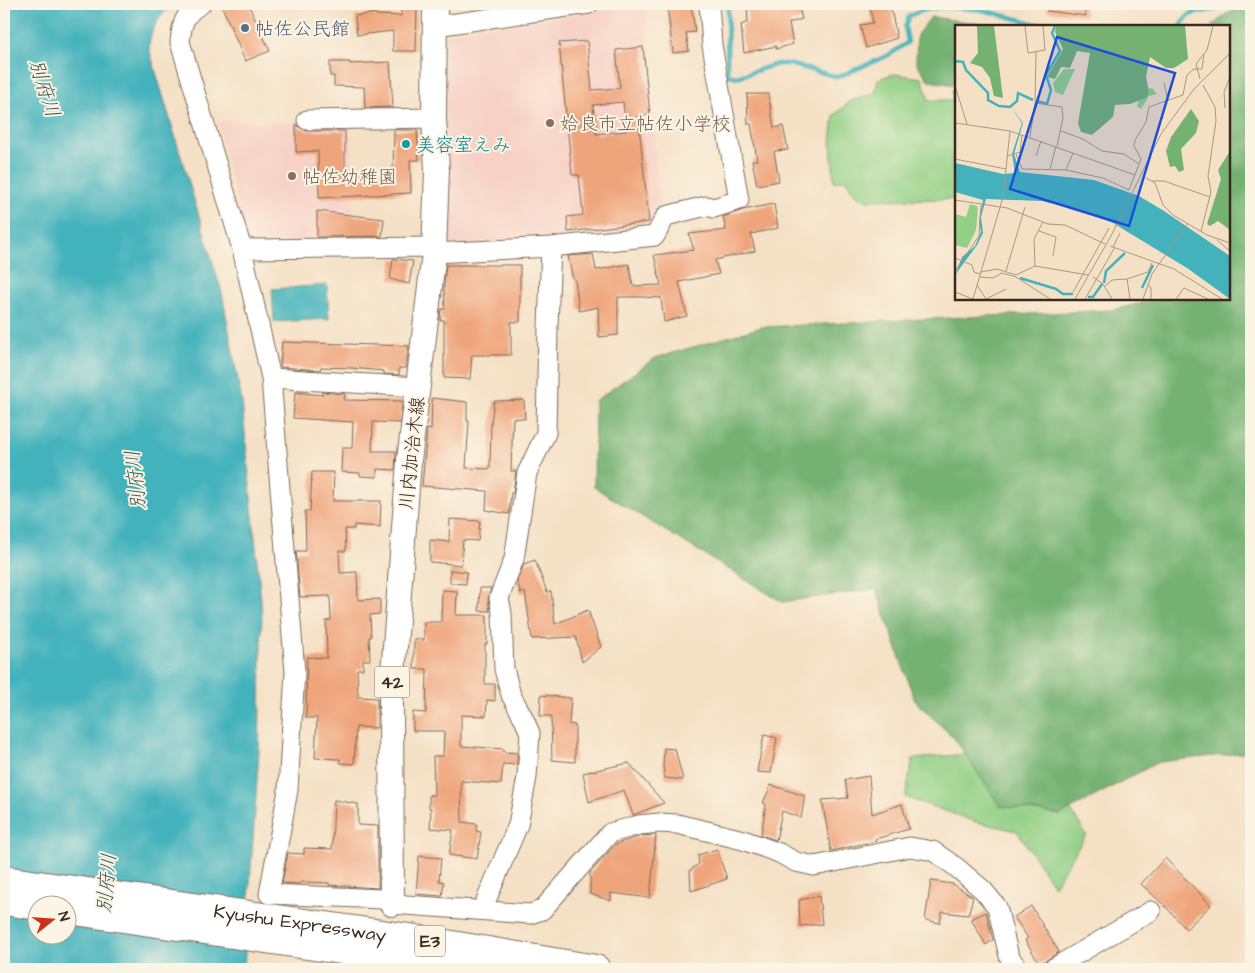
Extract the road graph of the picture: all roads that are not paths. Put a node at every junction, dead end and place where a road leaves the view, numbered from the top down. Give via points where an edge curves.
1 (201, 4) edge
2 (589, 4) edge
3 (709, 4) edge
4 (435, 15) edge
5 (434, 118) junction
6 (307, 120) dead end
7 (552, 248) junction
8 (242, 249) junction
9 (434, 250) junction
10 (271, 378) junction
11 (418, 387) junction
12 (4, 880) edge
13 (4, 901) edge
14 (392, 904) junction
15 (28, 905) edge
16 (482, 910) junction
17 (78, 911) edge
18 (1151, 911) dead end
19 (263, 928) junction
20 (472, 969) edge
21 (596, 969) edge
22 (1018, 969) edge
23 (1052, 969) edge

1 - 8 street via 192,9 182,22 180,42
2 - 4 street
3 - 7 street via 712,46 739,200 666,216 655,236
4 - 5 main road, 川内加治木線 / 42
5 - 6 street
5 - 9 main road, 川内加治木線 / 42 via 437,169
7 - 9 street
7 - 16 street via 546,433 527,474 514,559 499,598 504,669 511,695 530,733 526,776 518,826
8 - 9 street
8 - 10 street
9 - 11 main road, 川内加治木線 / 42
10 - 11 street
10 - 14 street via 295,672 288,790 269,894 382,899
11 - 14 main road, 川内加治木線 / 42 via 409,461 391,700
12 - 19 highway, Kyushu Expressway / E3
13 - 15 highway
14 - 16 street
16 - 22 street via 530,914 542,910 610,833 639,825 677,824 712,832 814,866 910,847 933,851 983,890 997,907 1009,956
17 - 19 highway, Kyushu Expressway / E3
18 - 23 street
19 - 20 highway, Kyushu Expressway / E3
19 - 21 highway, Kyushu Expressway / E3 via 410,938

